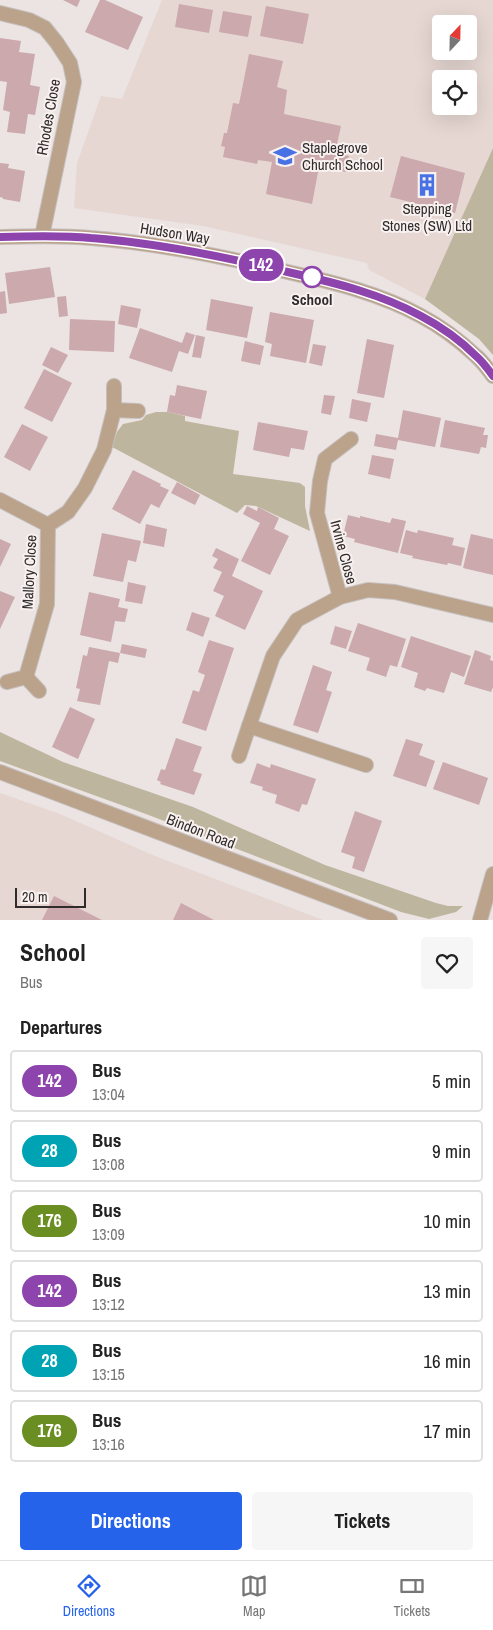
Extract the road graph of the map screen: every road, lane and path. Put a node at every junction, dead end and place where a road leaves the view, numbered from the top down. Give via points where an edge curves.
1 (0, 13) edge
2 (42, 236) junction
3 (0, 237) edge
4 (493, 376) edge
5 (114, 386) dead end
6 (114, 410) junction
7 (138, 411) dead end
8 (351, 439) dead end
9 (0, 500) edge
10 (48, 525) junction
11 (340, 597) junction
12 (493, 614) edge
13 (26, 677) junction
14 (8, 682) dead end
15 (40, 691) dead end
16 (249, 726) junction
17 (238, 756) dead end
18 (366, 765) dead end
19 (0, 772) edge
20 (493, 874) edge
21 (390, 920) edge
22 (480, 920) edge

1 - 2 street, Rhodes Close via 29,20 45,28 70,63 74,82
2 - 3 street, Hudson Way
2 - 4 street, Hudson Way via 90,238 202,253 369,293 422,316 476,356
5 - 6 street, Mallory Close
6 - 7 street
6 - 10 street, Mallory Close via 104,450 85,488 68,512
8 - 11 street, Irvine Close via 324,459 317,513
9 - 10 street, Mallory Close
10 - 13 street, Mallory Close via 47,604
11 - 12 street, Irvine Close via 368,590 395,592
11 - 16 street, Irvine Close via 297,620 273,656
13 - 14 street
13 - 15 street
16 - 17 street, Irvine Close
16 - 18 street
19 - 21 street, Bindon Road
20 - 22 street

